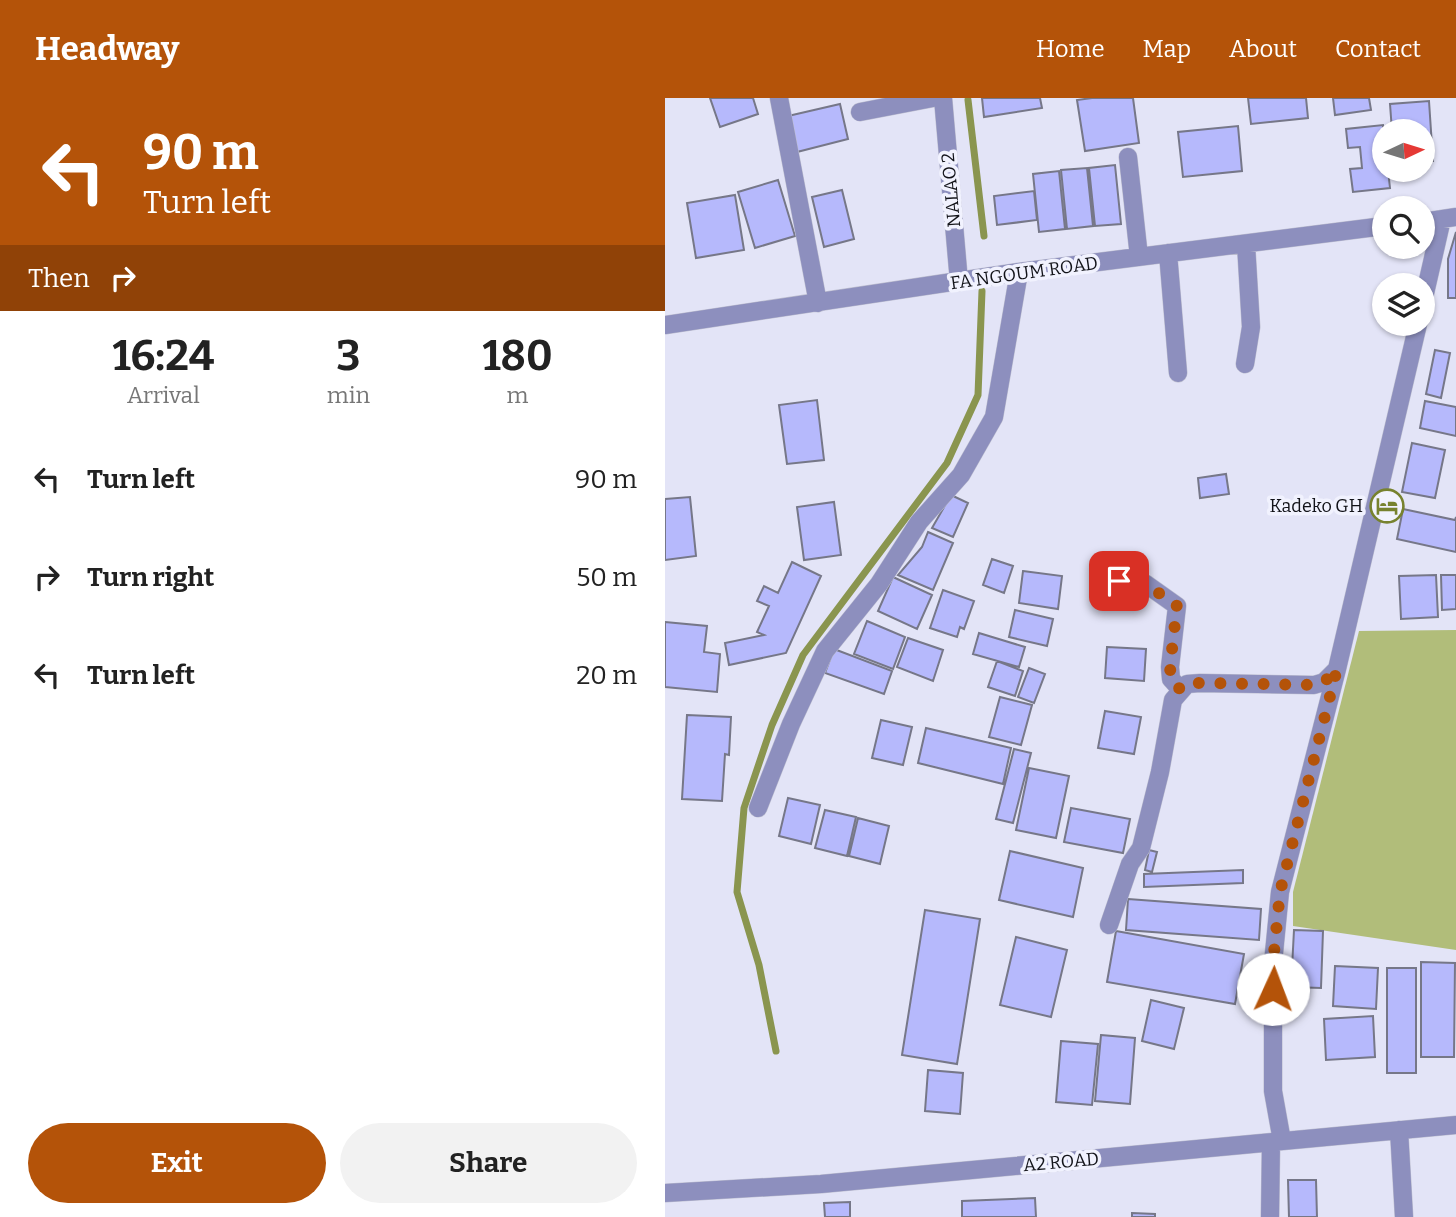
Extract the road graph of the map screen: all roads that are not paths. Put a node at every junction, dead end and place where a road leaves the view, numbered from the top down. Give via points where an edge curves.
1 (779, 98) edge
2 (933, 98) edge
3 (943, 98) edge
4 (860, 112) dead end
5 (1128, 157) dead end
6 (1449, 218) edge
7 (1372, 228) edge
8 (1245, 244) junction
9 (1168, 253) junction
10 (1139, 257) junction
11 (1019, 272) junction
12 (1432, 273) edge
13 (959, 282) junction
14 (818, 303) junction
15 (665, 325) edge
16 (1415, 336) edge
17 (1245, 364) dead end
18 (1178, 373) dead end
19 (1119, 581) dead end
20 (1337, 669) junction
21 (1180, 689) junction
22 (758, 808) dead end
23 (1108, 925) dead end
24 (1456, 1125) edge
25 (1399, 1130) junction
26 (1276, 1141) junction
27 (665, 1193) edge
28 (1270, 1217) edge
29 (1404, 1217) edge

1 - 14 street
2 - 4 street
3 - 13 street, NALAO 2
5 - 10 street
6 - 12 street
7 - 8 street, FA NGOUM ROAD
8 - 9 street, FA NGOUM ROAD
8 - 17 street via 1251,327
9 - 10 street, FA NGOUM ROAD
9 - 18 street
10 - 11 street, FA NGOUM ROAD
11 - 13 street, FA NGOUM ROAD
11 - 22 street via 994,417 961,475 919,522 879,584 825,651
13 - 14 street, FA NGOUM ROAD
14 - 15 street, FA NGOUM ROAD
16 - 20 street
19 - 21 street via 1146,584 1177,606 1170,667 1171,680
20 - 21 street via 1314,685 1200,683
20 - 26 street via 1280,892 1273,963
21 - 23 street via 1173,700 1141,848 1130,864
24 - 25 street, A2 ROAD
25 - 26 street, A2 ROAD
25 - 29 street
26 - 27 street, A2 ROAD via 821,1184
26 - 28 street

